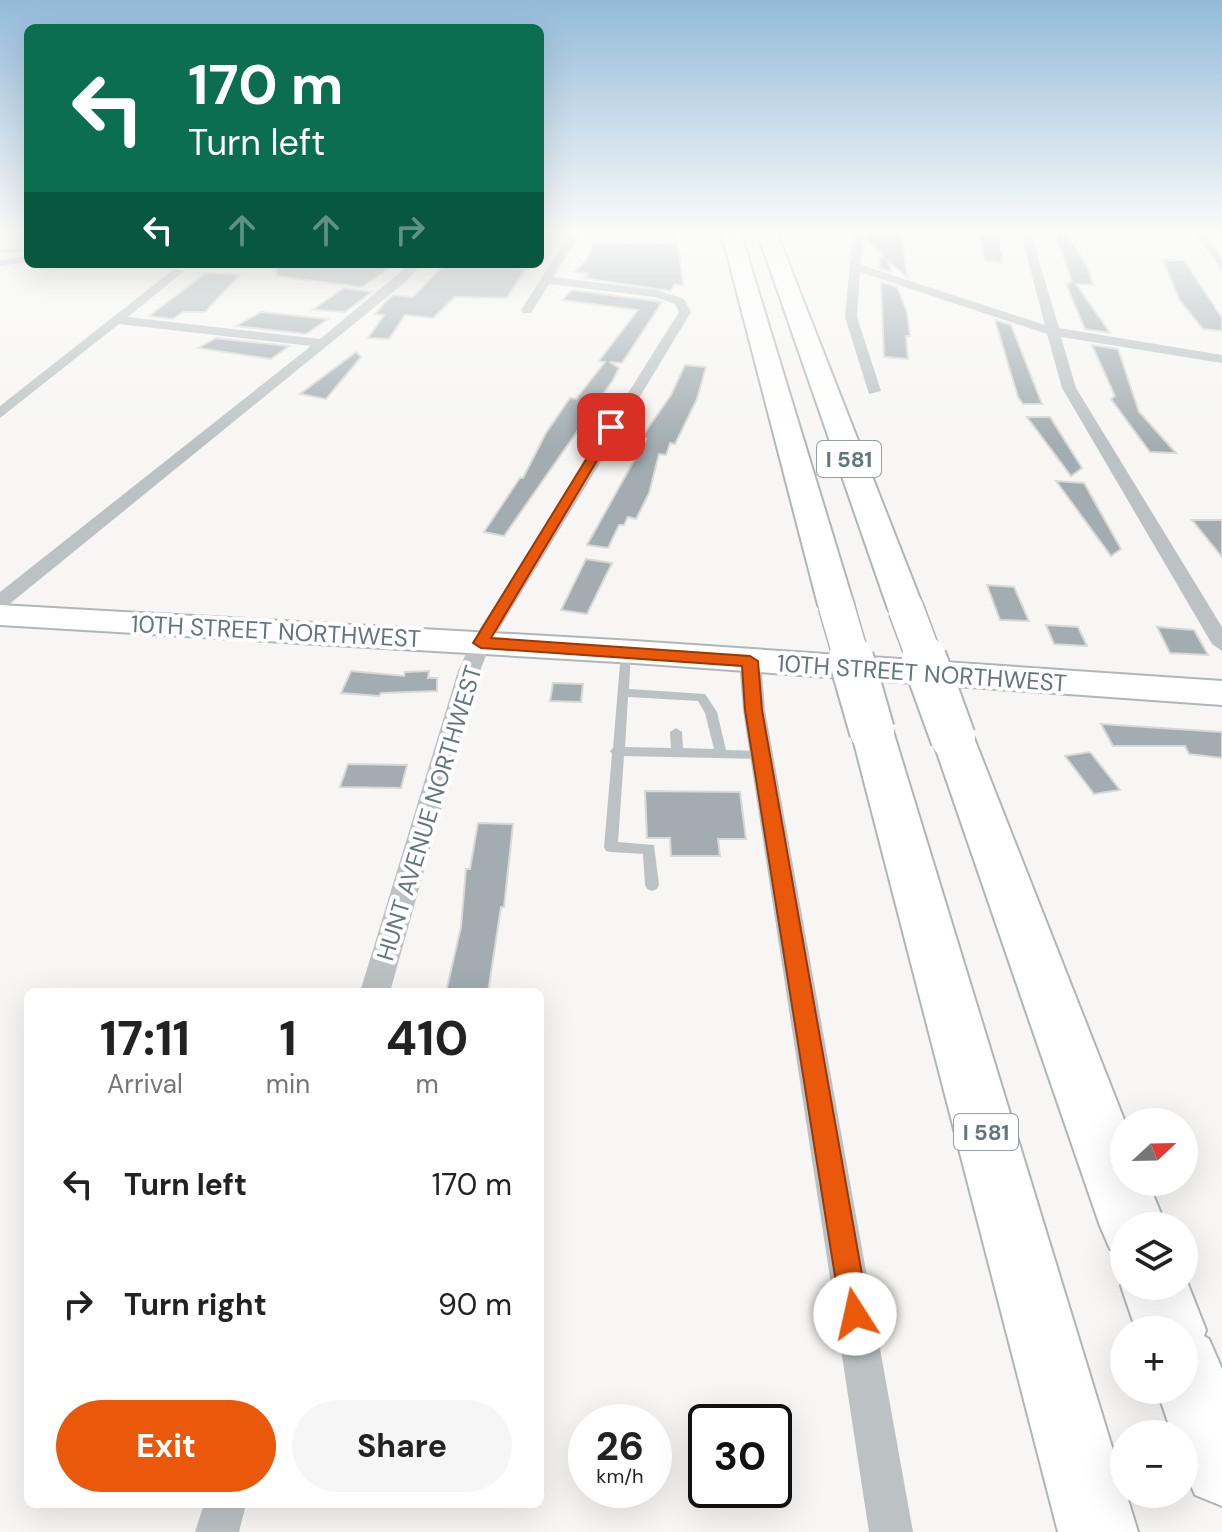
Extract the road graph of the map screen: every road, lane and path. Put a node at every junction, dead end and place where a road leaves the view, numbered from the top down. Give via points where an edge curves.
1 (138, 302) edge
2 (373, 302) edge
3 (532, 302) edge
4 (680, 302) edge
5 (750, 302) edge
6 (792, 302) edge
7 (853, 302) edge
8 (965, 302) edge
9 (1044, 302) edge
10 (527, 310) dead end
11 (116, 320) junction
12 (1051, 331) junction
13 (322, 343) junction
14 (1222, 359) edge
15 (874, 391) dead end
16 (0, 413) edge
17 (0, 602) edge
18 (0, 615) edge
19 (481, 643) junction
20 (1222, 644) edge
21 (626, 652) junction
22 (750, 661) junction
23 (622, 693) junction
24 (1222, 693) edge
25 (676, 732) dead end
26 (616, 751) junction
27 (677, 753) junction
28 (721, 754) junction
29 (761, 755) junction
30 (652, 885) dead end
31 (376, 988) edge
32 (1128, 1212) edge
33 (1198, 1402) edge
34 (1222, 1468) edge
35 (224, 1508) edge
36 (217, 1532) edge
37 (891, 1532) edge
38 (1098, 1532) edge

1 - 11 street
2 - 13 street
3 - 10 street
4 - 19 street, HUNT AVENUE NORTHWEST via 685,312
5 - 38 highway, I 581, bridge
6 - 32 highway, I 581, bridge
7 - 15 street via 852,331
8 - 12 street
9 - 12 street
11 - 13 street
11 - 16 street
12 - 14 street
12 - 20 street via 1081,410
13 - 17 street
18 - 19 main road, 10TH STREET NORTHWEST
19 - 21 main road, 10TH STREET NORTHWEST
19 - 31 street, HUNT AVENUE NORTHWEST
21 - 22 main road, 10TH STREET NORTHWEST
21 - 23 lane
22 - 24 main road, 10TH STREET NORTHWEST
22 - 29 street
23 - 26 lane
23 - 28 lane via 701,697 711,712
25 - 27 lane
26 - 27 lane
26 - 30 lane via 611,847 649,849
27 - 28 lane
28 - 29 lane
29 - 37 street
33 - 34 highway
35 - 36 street

